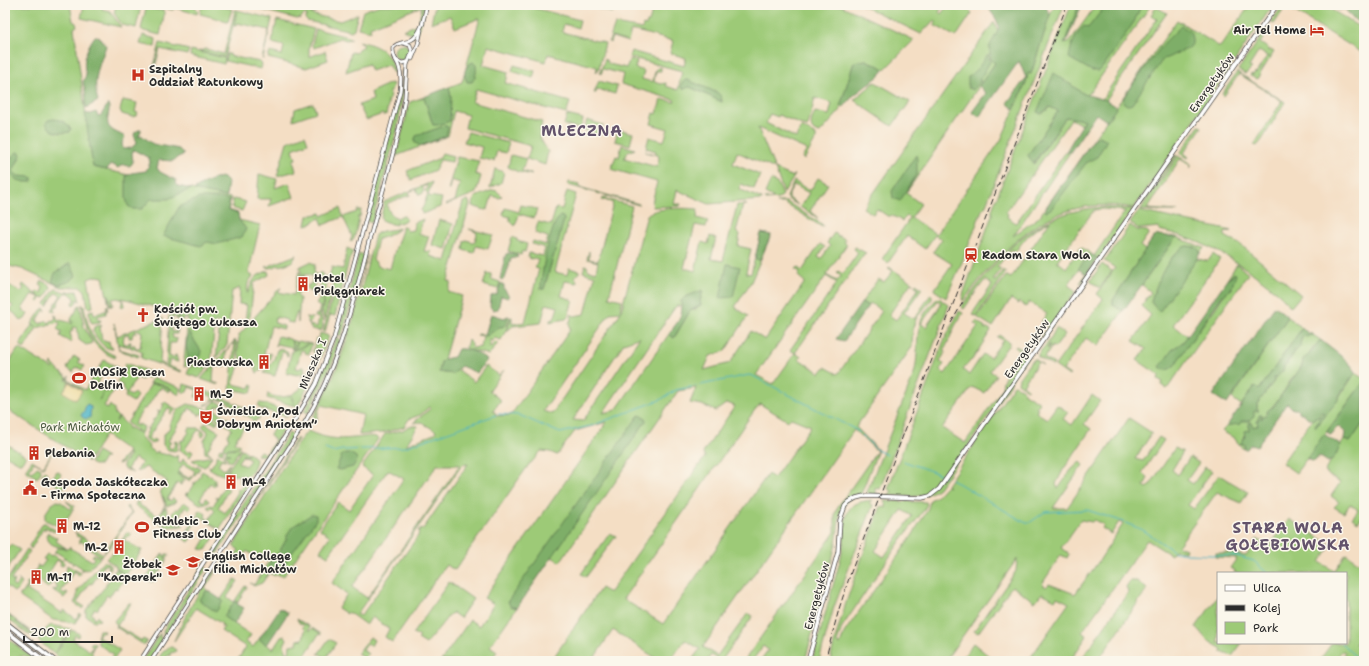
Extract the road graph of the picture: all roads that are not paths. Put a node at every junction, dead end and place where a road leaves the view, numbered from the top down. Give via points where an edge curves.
1 (427, 5) edge
2 (1277, 5) edge
3 (423, 23) junction
4 (402, 42) junction
5 (394, 58) junction
6 (408, 61) junction
7 (335, 336) junction
8 (344, 337) junction
9 (248, 493) junction
10 (254, 500) junction
11 (5, 622) edge
12 (5, 630) edge
13 (45, 661) edge
14 (55, 661) edge
15 (140, 661) edge
16 (151, 661) edge
17 (808, 661) edge

1 - 3 street
2 - 17 main road, Energetyków via 939,489 922,498 860,497 845,506 840,520 838,552
3 - 4 street via 413,39
3 - 6 street via 414,55
4 - 5 street via 393,48
4 - 6 street via 412,48 412,55
5 - 6 street via 402,63
5 - 7 street, Mieszka I via 400,72 400,91
6 - 8 street, Mieszka I via 405,97 398,132
7 - 8 street
7 - 9 street, Mieszka I via 309,397
8 - 10 street, Mieszka I via 309,415
9 - 10 street via 253,494
9 - 15 street, Mieszka I
10 - 16 street, Mieszka I
11 - 14 main road
12 - 13 main road

